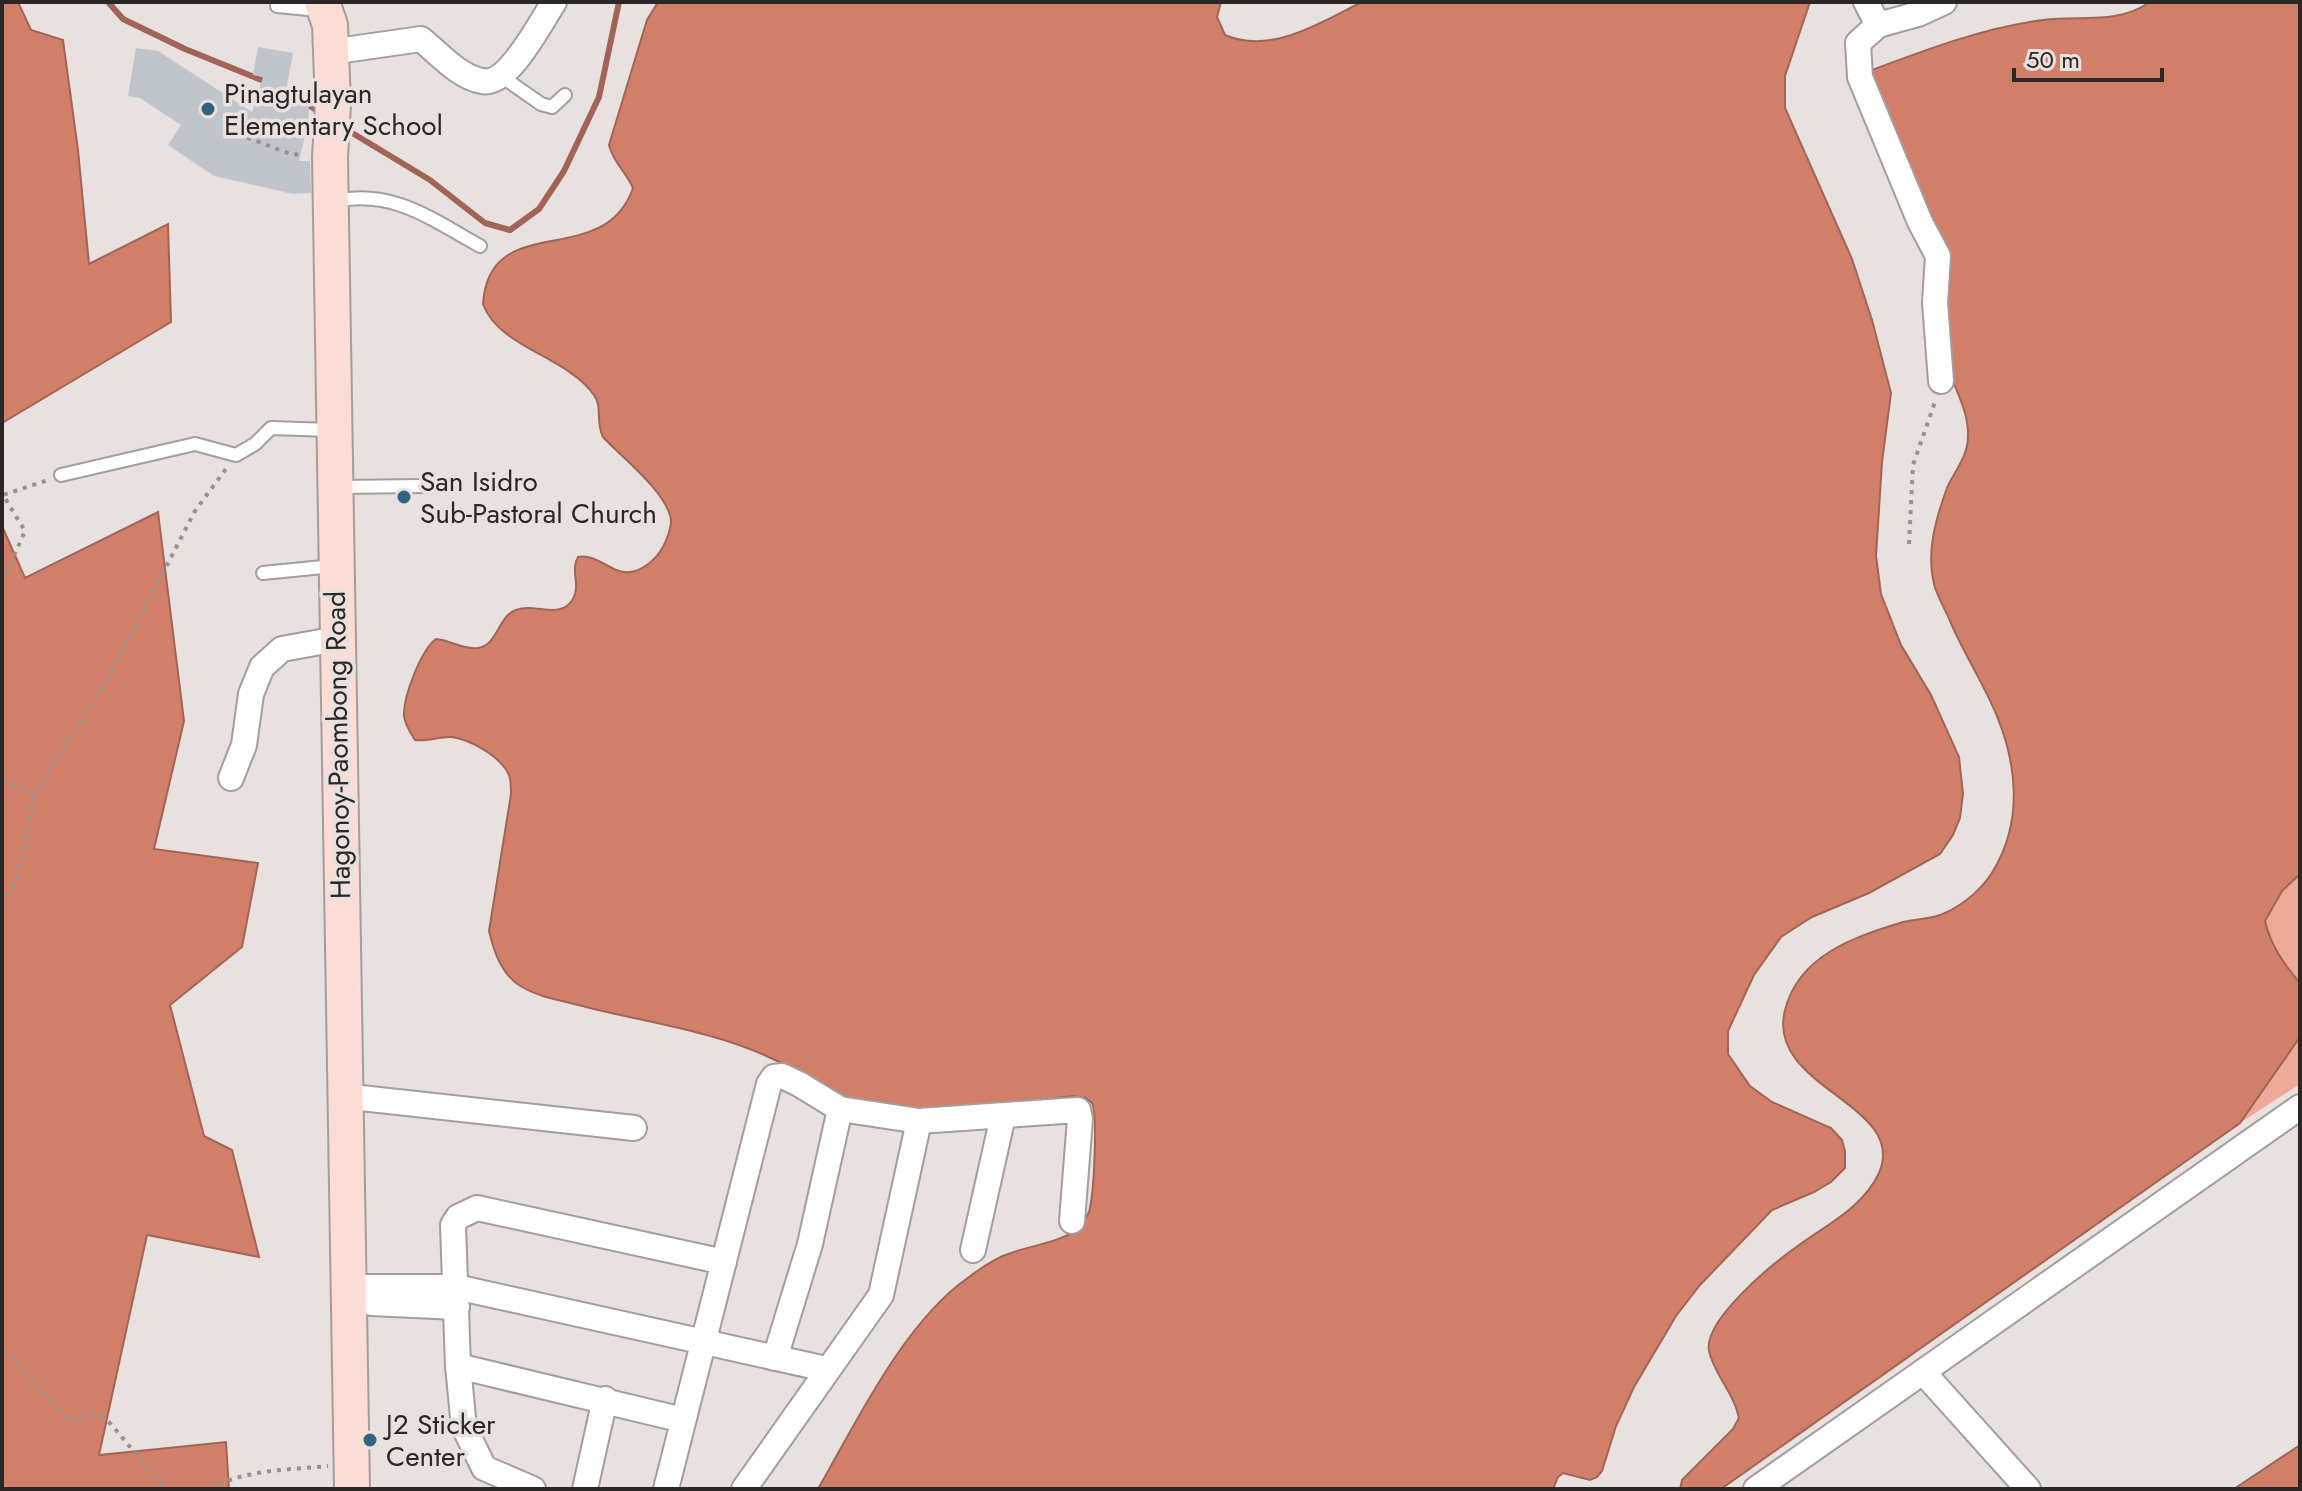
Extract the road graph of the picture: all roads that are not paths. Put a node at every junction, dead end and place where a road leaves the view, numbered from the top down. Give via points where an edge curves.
1 (554, 2) edge
2 (1866, 2) edge
3 (1944, 2) edge
4 (277, 6) dead end
5 (324, 6) edge
6 (1878, 25) junction
7 (330, 52) junction
8 (501, 76) junction
9 (565, 95) dead end
10 (331, 202) junction
11 (480, 246) dead end
12 (1941, 381) road end
13 (334, 430) junction
14 (61, 475) road end
15 (423, 486) dead end
16 (335, 487) junction
17 (336, 566) junction
18 (263, 573) dead end
19 (337, 639) junction
20 (231, 778) dead end
21 (343, 1096) junction
22 (2300, 1107) edge
23 (840, 1109) junction
24 (1003, 1116) junction
25 (919, 1121) junction
26 (634, 1128) dead end
27 (1072, 1221) dead end
28 (973, 1250) dead end
29 (724, 1262) junction
30 (348, 1294) junction
31 (456, 1297) junction
32 (703, 1342) junction
33 (775, 1358) junction
34 (458, 1366) junction
35 (826, 1369) junction
36 (1923, 1372) junction
37 (605, 1399) junction
38 (683, 1420) junction
39 (351, 1476) edge
40 (533, 1489) edge
41 (585, 1489) edge
42 (666, 1489) edge
43 (744, 1489) edge
44 (1756, 1489) edge
45 (2028, 1489) edge

1 - 8 street
2 - 6 street
3 - 6 street
4 - 5 lane
5 - 7 main road, Hagonoy-Paombong Road
6 - 12 street via 1858,43 1860,77 1938,256 1935,303
7 - 8 street via 421,39 466,75 484,82
7 - 10 main road, Hagonoy-Paombong Road
8 - 9 lane via 541,104 552,107
10 - 11 lane via 379,198 411,208
10 - 13 main road, Hagonoy-Paombong Road
13 - 14 lane via 271,428 236,455 195,444
13 - 16 main road, Hagonoy-Paombong Road
15 - 16 lane
16 - 17 main road, Hagonoy-Paombong Road
17 - 18 lane
17 - 19 main road, Hagonoy-Paombong Road
19 - 20 street via 282,649 262,667
19 - 21 main road, Hagonoy-Paombong Road
21 - 26 street
21 - 30 main road, Hagonoy-Paombong Road
22 - 36 street
23 - 25 street
23 - 29 street via 782,1076 774,1077
23 - 33 street via 810,1244
24 - 25 street
24 - 27 street via 1078,1110
24 - 28 street
25 - 35 street via 881,1295
29 - 31 street via 477,1208 453,1225
29 - 32 street
30 - 31 street
30 - 39 main road, Hagonoy-Paombong Road
31 - 32 street
31 - 34 street
32 - 33 street
32 - 38 street
33 - 35 street
34 - 37 street
34 - 40 street via 464,1427 474,1452 484,1468
35 - 43 street
36 - 44 street
36 - 45 street
37 - 38 street
37 - 41 street
38 - 42 street

